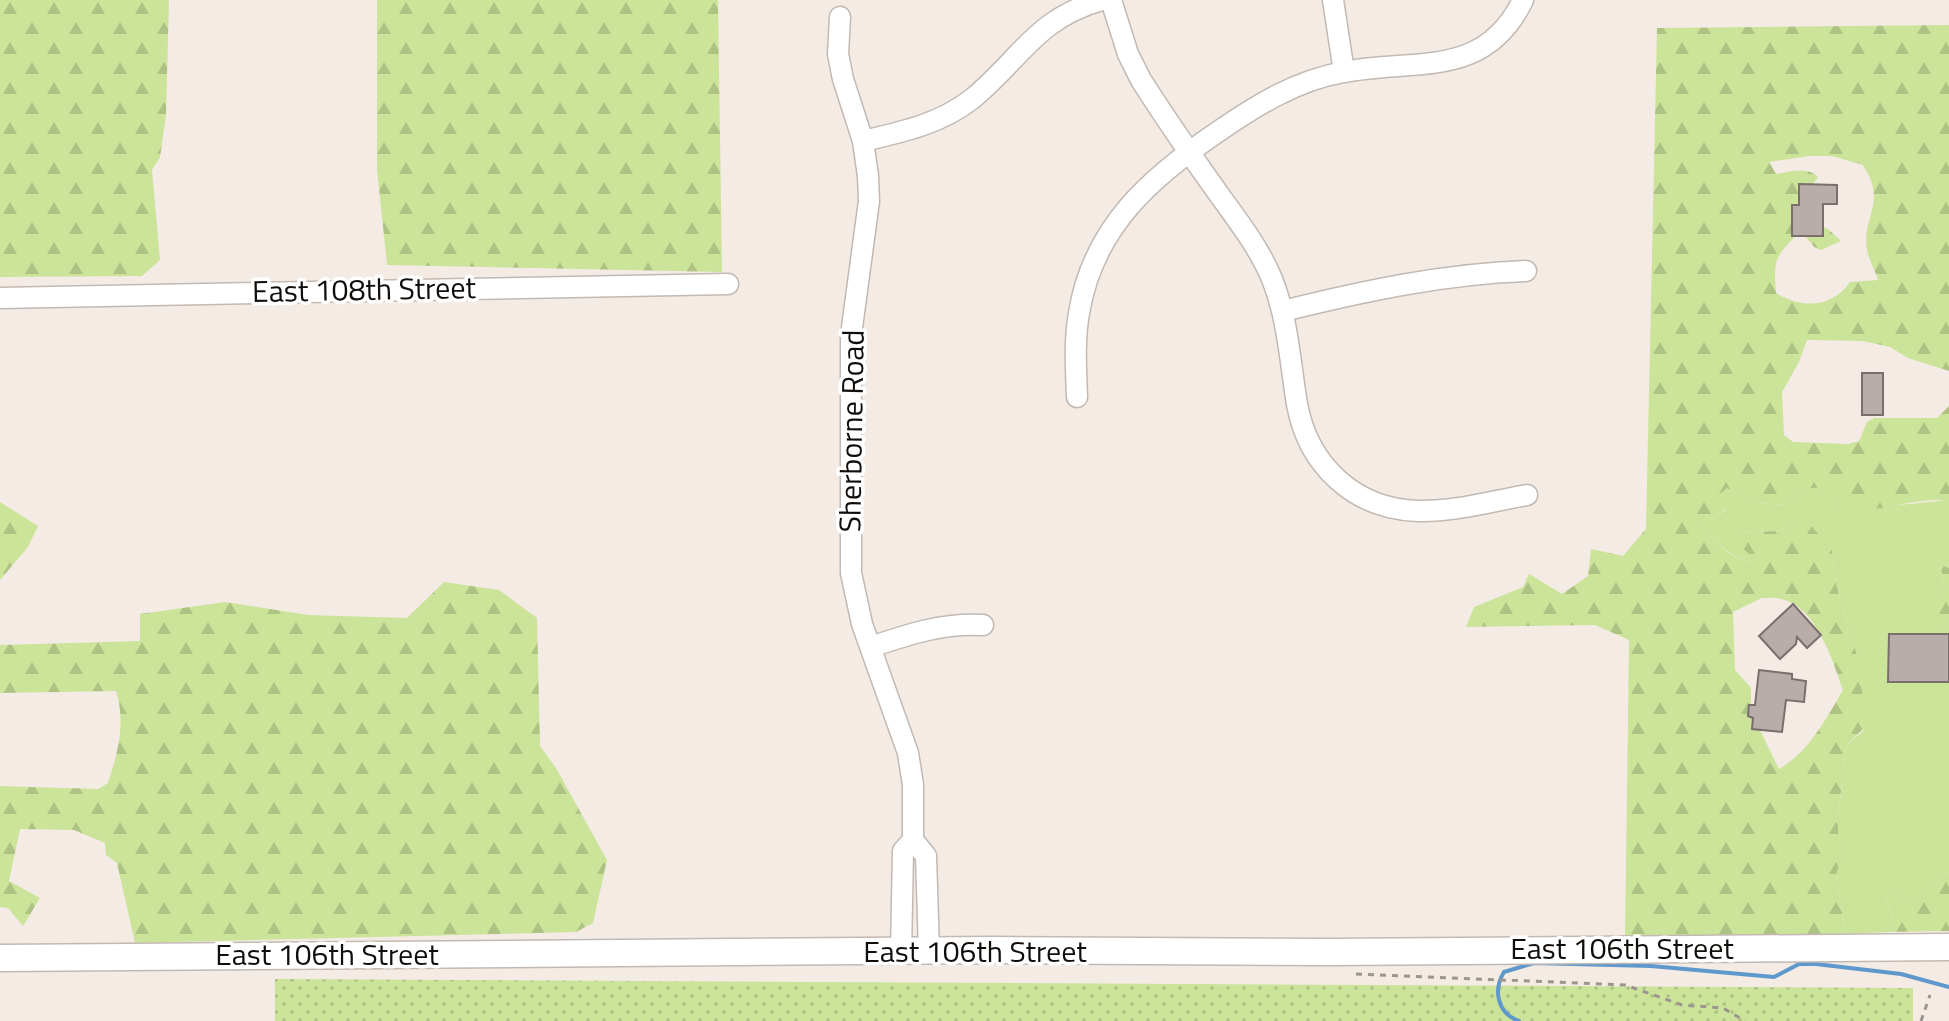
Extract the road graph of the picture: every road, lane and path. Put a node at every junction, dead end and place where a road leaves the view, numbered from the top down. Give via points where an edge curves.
1 (1102, 0) edge
2 (1111, 0) edge
3 (1333, 0) edge
4 (1523, 0) edge
5 (840, 17) dead end
6 (1344, 72) junction
7 (863, 141) junction
8 (1188, 151) junction
9 (1526, 271) dead end
10 (728, 284) dead end
11 (0, 298) edge
12 (1283, 311) junction
13 (1077, 397) dead end
14 (1527, 495) dead end
15 (983, 625) dead end
16 (871, 647) junction
17 (913, 840) junction
18 (1949, 947) edge
19 (901, 952) junction
20 (929, 952) junction
21 (0, 958) edge
22 (1485, 978) dead end
23 (1930, 995) dead end
24 (1745, 1021) edge
25 (1921, 1021) edge

1 - 7 street via 1044,27 958,109 917,128
2 - 8 street via 1141,80
3 - 6 street
4 - 6 street via 1507,28 1477,52 1451,60
5 - 7 street, Sherborne Road via 840,66
6 - 8 street via 1271,98
7 - 16 street, Sherborne Road via 869,201 851,335 851,573
8 - 12 street via 1261,257
8 - 13 street via 1137,195 1099,250 1079,311
9 - 12 street via 1412,282
10 - 11 street, East 108th Street
12 - 14 street via 1306,436 1340,483 1387,507 1421,511
15 - 16 street via 932,627
16 - 17 street, Sherborne Road via 908,753
17 - 19 street, Sherborne Road via 903,851
17 - 20 street, Sherborne Road via 926,856
18 - 20 main road, East 106th Street
19 - 20 main road, East 106th Street
19 - 21 main road, East 106th Street
22 - 24 path via 1625,985 1682,1005 1723,1008
23 - 25 path

